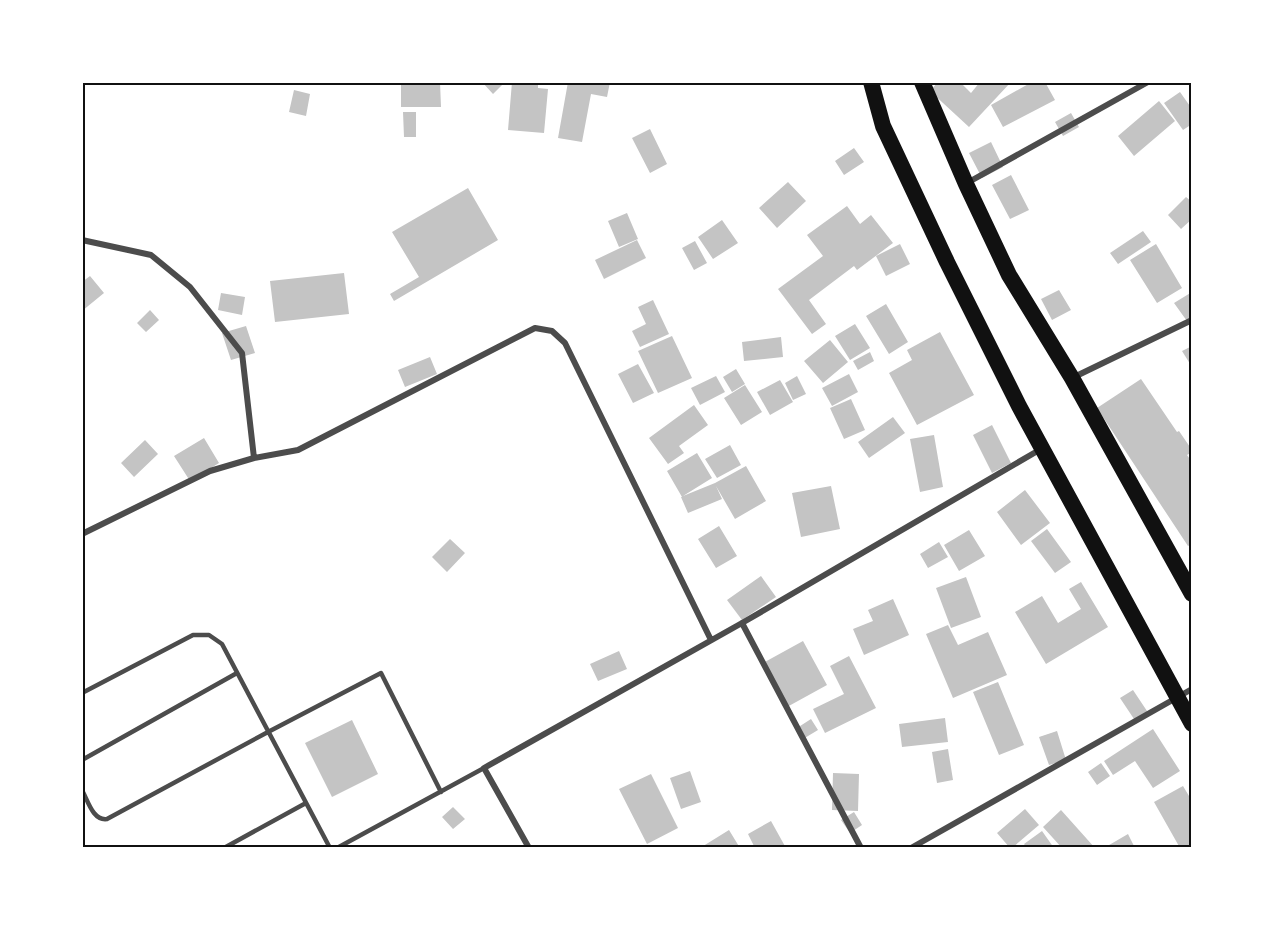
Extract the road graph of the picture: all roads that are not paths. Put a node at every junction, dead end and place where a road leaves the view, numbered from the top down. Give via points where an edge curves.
1 (871, 82) edge
2 (922, 82) edge
3 (1148, 82) edge
4 (966, 184) junction
5 (82, 240) edge
6 (1191, 320) edge
7 (1072, 378) junction
8 (1042, 448) junction
9 (254, 458) junction
10 (82, 534) edge
11 (1191, 594) edge
12 (742, 623) junction
13 (711, 640) junction
14 (237, 673) junction
15 (82, 693) edge
16 (1185, 693) edge
17 (1191, 724) edge
18 (268, 732) junction
19 (82, 760) edge
20 (484, 768) junction
21 (82, 790) edge
22 (441, 792) junction
23 (306, 803) junction
24 (224, 848) edge
25 (330, 848) edge
26 (337, 848) edge
27 (529, 848) edge
28 (861, 848) edge
29 (911, 848) edge

1 - 8 highway via 888,136
2 - 4 highway
3 - 4 street
4 - 7 highway via 1009,275
5 - 9 street via 151,255 190,287 242,353
6 - 7 street
7 - 11 highway
8 - 12 street
8 - 16 highway
9 - 10 street via 210,471
9 - 13 street via 298,450 535,328 552,331 564,343
12 - 13 street
12 - 28 street
13 - 20 street
14 - 15 lane via 222,644 209,635 193,635
14 - 18 lane
14 - 19 lane
16 - 17 highway
16 - 29 street
18 - 21 lane via 107,819 96,817
18 - 22 lane via 381,673
18 - 23 lane
20 - 22 lane
20 - 27 street
22 - 26 lane
23 - 24 lane
23 - 25 lane

